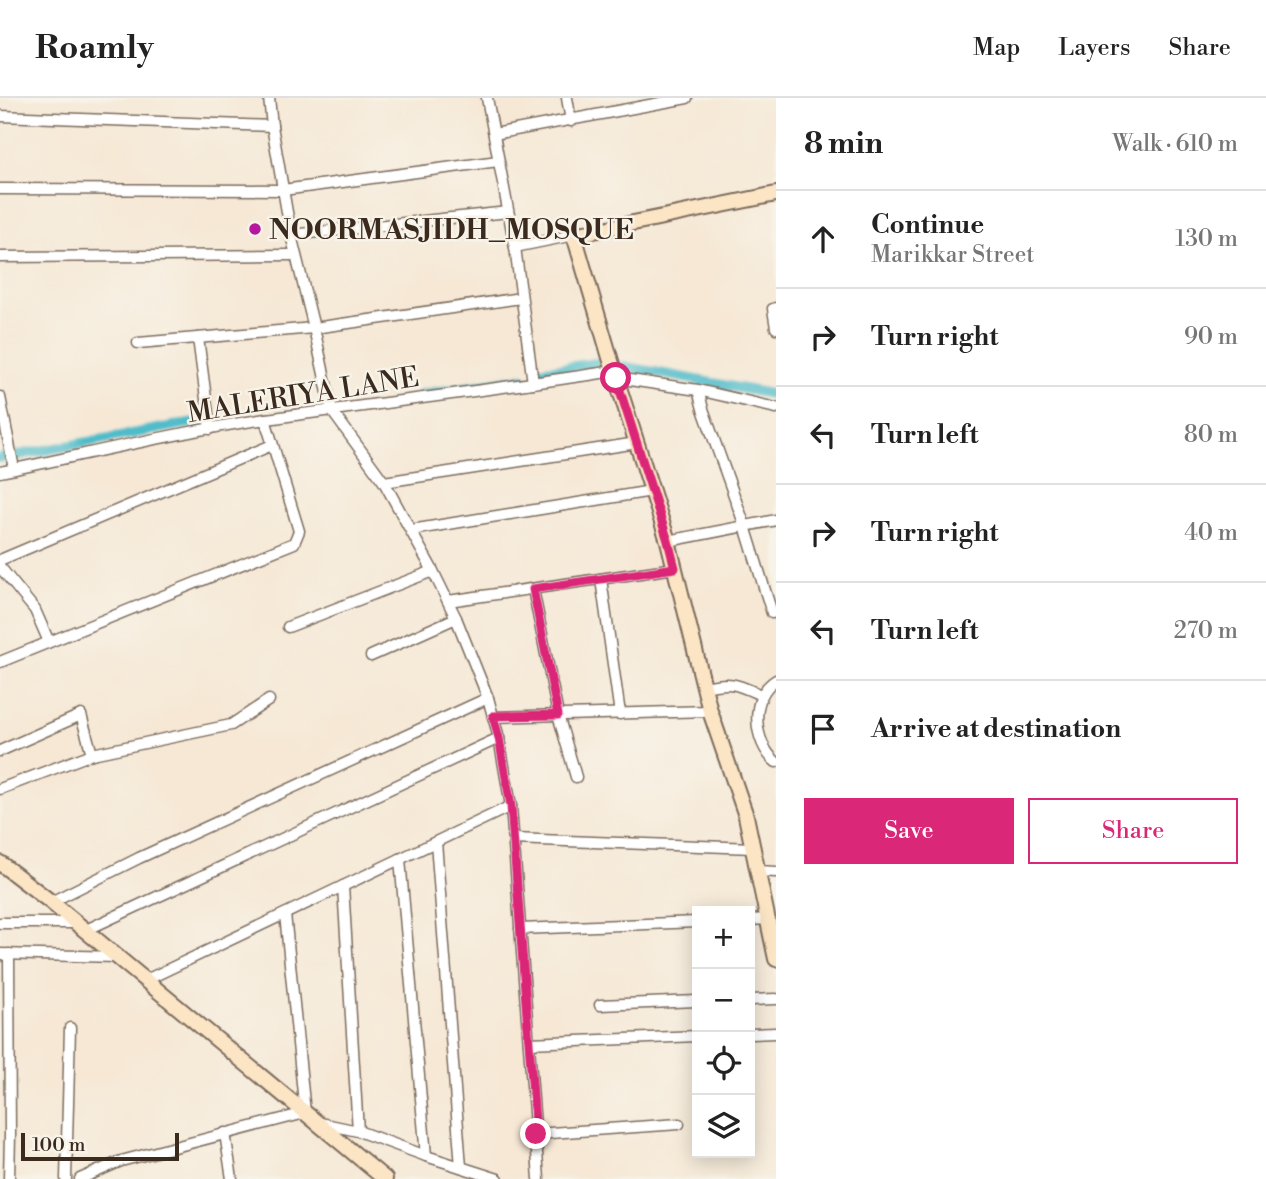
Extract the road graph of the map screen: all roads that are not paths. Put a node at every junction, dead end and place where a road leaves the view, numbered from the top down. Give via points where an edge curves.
1 (269, 98) edge
2 (487, 98) edge
3 (567, 98) edge
4 (687, 98) edge
5 (0, 116) edge
6 (571, 121) junction
7 (272, 126) junction
8 (494, 134) junction
9 (498, 161) junction
10 (0, 189) edge
11 (283, 190) junction
12 (776, 194) edge
13 (508, 212) junction
14 (290, 235) junction
15 (574, 235) junction
16 (515, 247) junction
17 (295, 256) junction
18 (0, 257) edge
19 (522, 298) junction
20 (776, 308) edge
21 (314, 328) junction
22 (776, 328) edge
23 (198, 338) junction
24 (138, 343) dead end
25 (615, 374) junction
26 (533, 383) junction
27 (698, 390) junction
28 (0, 397) edge
29 (776, 408) edge
30 (332, 411) junction
31 (265, 419) junction
32 (211, 429) junction
33 (637, 443) junction
34 (272, 445) junction
35 (14, 469) junction
36 (0, 472) edge
37 (384, 482) junction
38 (652, 491) junction
39 (776, 520) edge
40 (745, 526) junction
41 (411, 530) junction
42 (668, 541) junction
43 (0, 560) edge
44 (0, 567) edge
45 (675, 568) junction
46 (433, 572) junction
47 (601, 579) junction
48 (533, 589) junction
49 (449, 601) junction
50 (772, 613) dead end
51 (456, 618) junction
52 (288, 627) dead end
53 (49, 642) junction
54 (371, 656) dead end
55 (0, 662) edge
56 (776, 680) edge
57 (705, 687) junction
58 (761, 695) junction
59 (488, 698) junction
60 (270, 700) dead end
61 (710, 711) junction
62 (620, 713) junction
63 (558, 715) junction
64 (493, 716) junction
65 (499, 738) junction
66 (0, 751) edge
67 (92, 754) junction
68 (776, 762) edge
69 (576, 777) dead end
70 (0, 789) edge
71 (511, 806) junction
72 (513, 839) junction
73 (436, 842) junction
74 (753, 848) junction
75 (400, 859) junction
76 (0, 863) edge
77 (758, 871) junction
78 (776, 872) edge
79 (344, 886) junction
80 (51, 902) junction
81 (285, 914) junction
82 (768, 919) junction
83 (755, 920) edge
84 (692, 922) edge
85 (0, 923) edge
86 (81, 927) junction
87 (520, 929) junction
88 (4, 954) edge
89 (117, 957) junction
90 (776, 959) edge
91 (146, 981) junction
92 (776, 999) edge
93 (755, 1000) edge
94 (692, 1002) edge
95 (600, 1005) dead end
96 (71, 1028) dead end
97 (776, 1033) edge
98 (755, 1034) edge
99 (692, 1036) edge
100 (529, 1043) junction
101 (311, 1118) junction
102 (679, 1124) dead end
103 (358, 1131) junction
104 (225, 1133) junction
105 (536, 1134) junction
106 (426, 1156) junction
107 (461, 1167) junction
108 (9, 1179) edge
109 (66, 1179) edge
110 (80, 1179) edge
111 (232, 1179) edge
112 (385, 1179) edge
113 (498, 1179) edge
114 (540, 1179) edge

1 - 7 street
2 - 8 street
3 - 6 street
4 - 6 street
5 - 7 street
6 - 8 street
7 - 11 street
8 - 9 street
9 - 11 street
9 - 13 street
10 - 11 street
11 - 14 street
12 - 15 street
13 - 14 street
13 - 16 street
14 - 17 street
15 - 16 street
15 - 25 street
16 - 19 street
17 - 18 street
17 - 21 street
19 - 21 street
19 - 26 street
20 - 22 street
21 - 23 street
21 - 30 street
23 - 24 street
23 - 32 street
25 - 26 street, MALERIYA LANE
25 - 27 street, MALERIYA LANE
25 - 33 street
26 - 30 street, MALERIYA LANE
27 - 29 street, MALERIYA LANE
27 - 40 street
28 - 35 street
30 - 31 street, MALERIYA LANE
30 - 37 street
31 - 32 street, MALERIYA LANE
31 - 34 street
32 - 35 street, MALERIYA LANE
33 - 37 street
33 - 38 street
34 - 43 street
34 - 53 street via 299,531 295,543
35 - 36 street, MALERIYA LANE
37 - 41 street
38 - 41 street
38 - 42 street
39 - 40 street
40 - 42 street
40 - 50 street
41 - 46 street
42 - 45 street
44 - 53 street via 35,610
45 - 47 street
45 - 57 street
46 - 49 street
46 - 52 street
47 - 48 street
47 - 62 street
48 - 49 street
48 - 63 street
49 - 51 street
51 - 54 street
51 - 59 street
53 - 55 street
56 - 58 street
57 - 58 street via 725,683
57 - 61 street
58 - 68 street via 757,726 762,744
59 - 64 street
59 - 80 street
60 - 67 street via 231,725
61 - 62 street
61 - 74 street
62 - 63 street
63 - 64 street
63 - 69 street
64 - 65 street
65 - 71 street
65 - 86 street
66 - 67 street via 81,715
67 - 70 street
71 - 72 street
71 - 73 street
72 - 74 street
72 - 87 street
73 - 75 street
73 - 107 street
74 - 77 street
75 - 79 street
75 - 106 street
76 - 80 street
77 - 78 street
77 - 82 street
79 - 81 street
79 - 103 street
80 - 86 street
81 - 91 street
81 - 101 street
82 - 83 street
82 - 90 street
84 - 87 street
85 - 86 street
86 - 89 street
87 - 100 street
88 - 89 street
88 - 108 street
89 - 91 street
91 - 101 street
92 - 93 street
94 - 95 street
96 - 109 street
97 - 98 street
99 - 100 street
100 - 105 street
101 - 103 street
101 - 104 street
101 - 112 street
102 - 105 street
103 - 106 street
104 - 110 street via 121,1161
104 - 111 street
105 - 114 street
106 - 107 street
107 - 113 street

